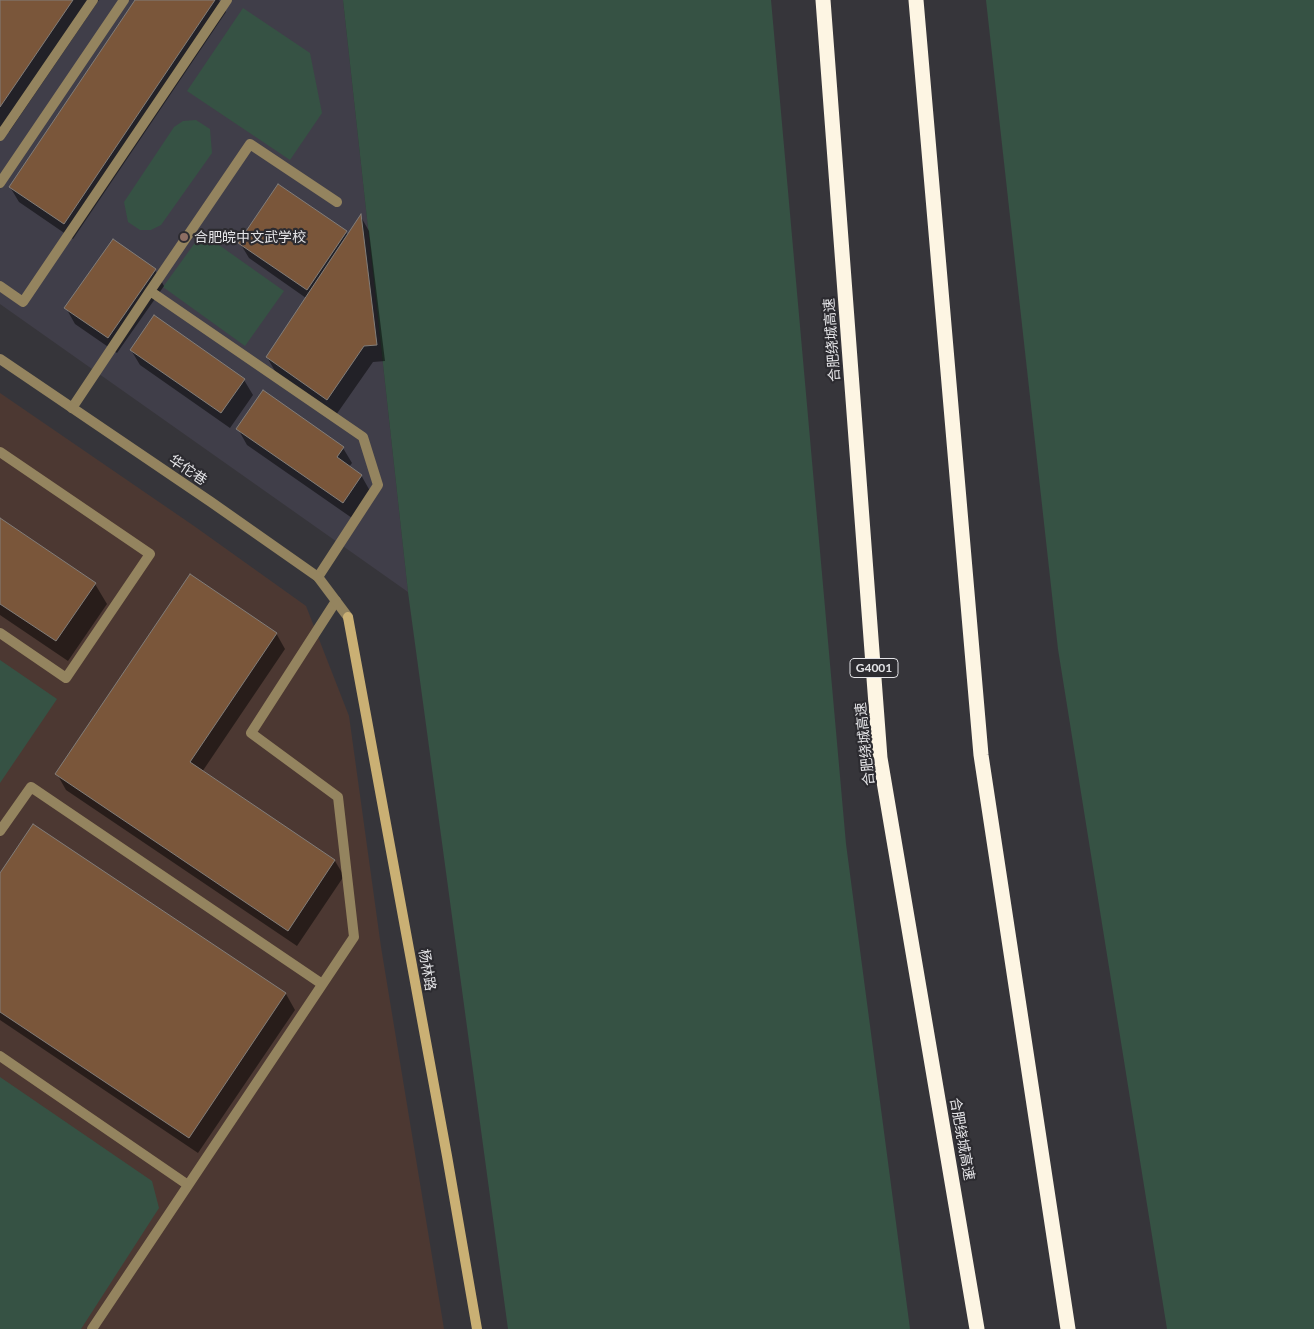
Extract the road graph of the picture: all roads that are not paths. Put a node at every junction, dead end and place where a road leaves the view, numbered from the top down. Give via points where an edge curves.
1 (93, 0) edge
2 (124, 0) edge
3 (227, 0) edge
4 (823, 0) edge
5 (916, 0) edge
6 (0, 136) edge
7 (0, 183) edge
8 (337, 202) dead end
9 (0, 286) edge
10 (150, 291) junction
11 (0, 359) edge
12 (72, 408) junction
13 (0, 452) edge
14 (318, 577) junction
15 (336, 601) junction
16 (348, 617) joint
17 (0, 633) edge
18 (0, 831) edge
19 (322, 984) junction
20 (0, 1056) edge
21 (188, 1186) junction
22 (92, 1329) edge
23 (477, 1329) edge
24 (977, 1329) edge
25 (1068, 1329) edge

1 - 6 street
2 - 7 street
3 - 9 street via 23,302
4 - 24 highway, 合肥绕城高速 / G4001 via 880,758
5 - 25 highway via 981,755
8 - 10 street via 250,144
10 - 12 street
10 - 14 street via 363,438 378,485
11 - 12 street, 华佗巷
12 - 14 street, 华佗巷
13 - 17 street via 150,554 66,678
14 - 15 street, 华佗巷
15 - 16 street, 华佗巷
15 - 19 street via 251,734 338,797 354,937
16 - 23 street, 杨林路
18 - 19 street via 31,787
19 - 21 street
20 - 21 street
21 - 22 street

